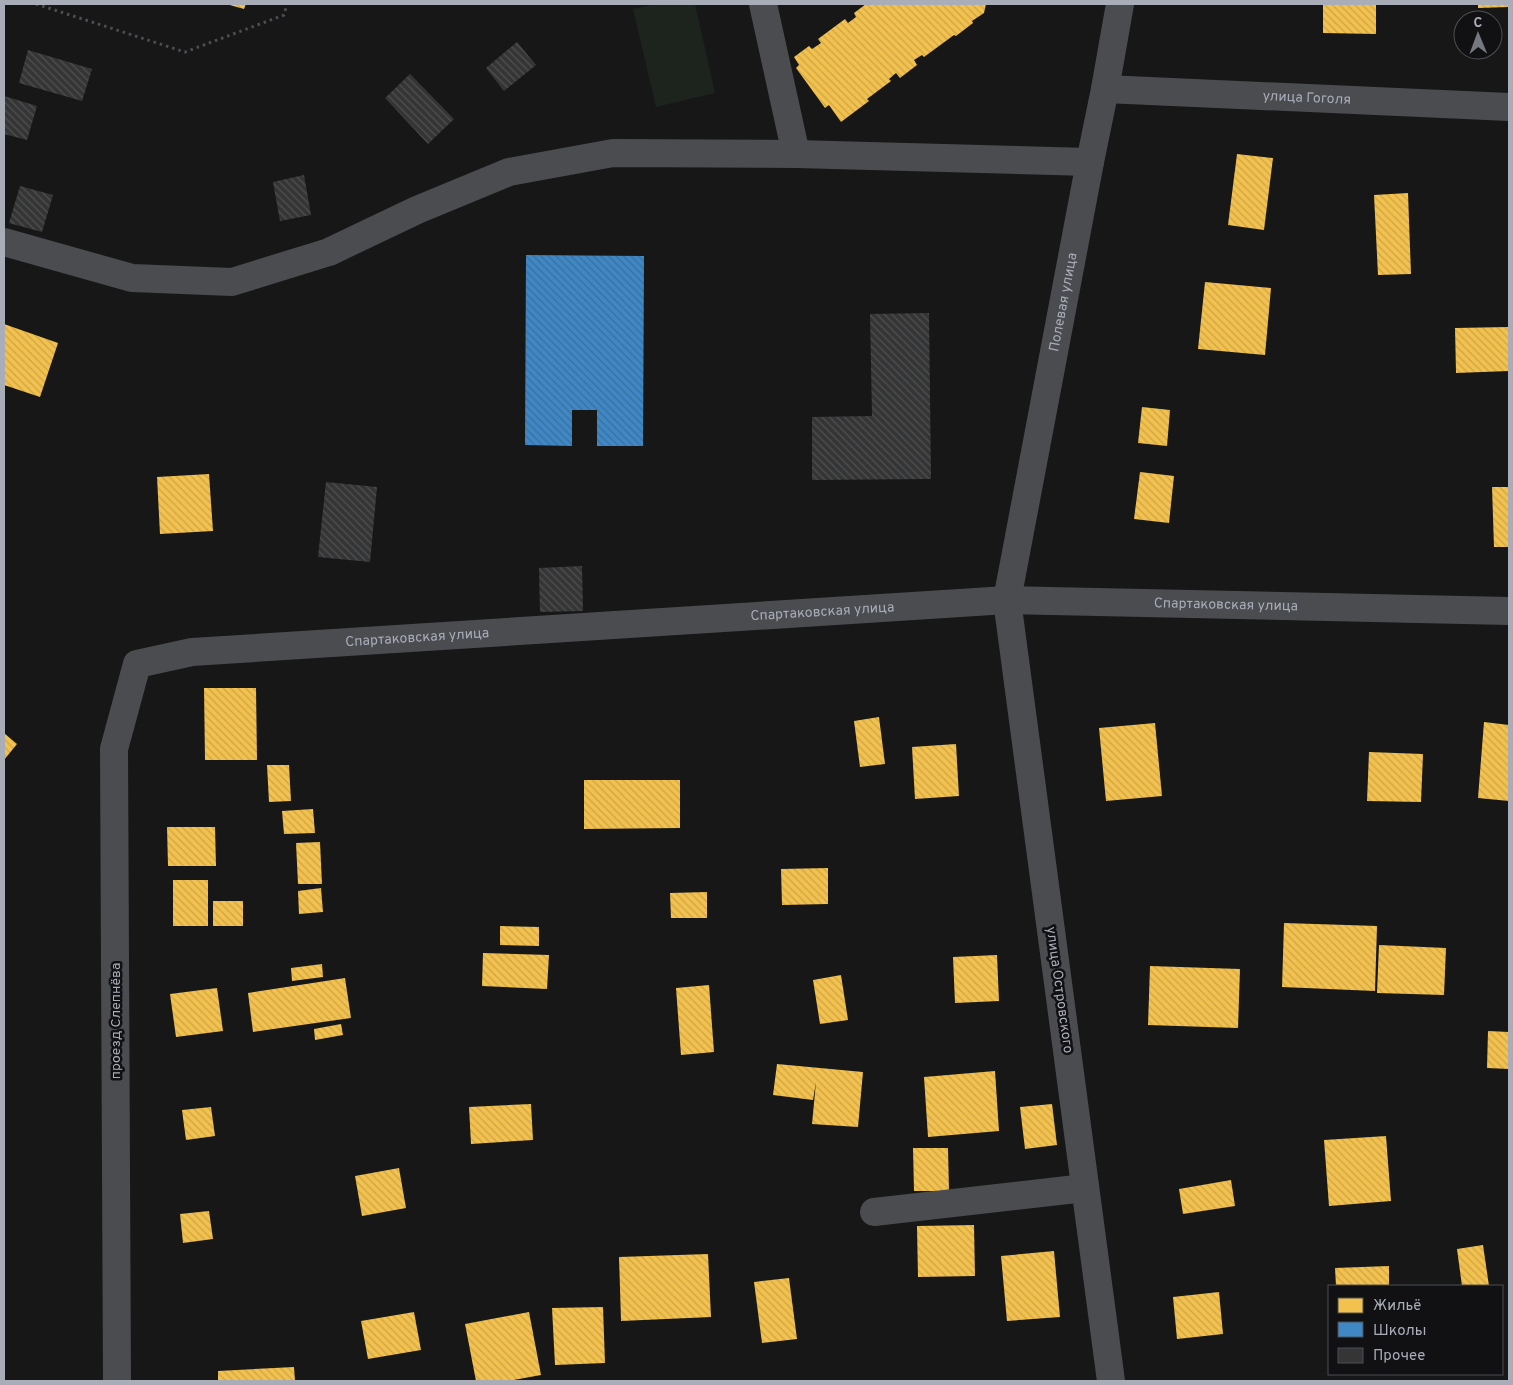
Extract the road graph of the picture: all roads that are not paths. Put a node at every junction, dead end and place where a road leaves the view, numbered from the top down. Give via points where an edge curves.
1 (762, 4) edge
2 (1120, 4) edge
3 (1105, 89) junction
4 (1509, 107) edge
5 (796, 154) junction
6 (1090, 162) junction
7 (4, 242) edge
8 (1006, 600) junction
9 (1509, 611) edge
10 (137, 664) joint
11 (1085, 1188) junction
12 (874, 1212) dead end
13 (117, 1381) edge
14 (1111, 1381) edge

1 - 5 street
2 - 3 street, Полевая улица
3 - 4 street, улица Гоголя
3 - 6 street, Полевая улица
5 - 6 street
5 - 7 street via 613,153 508,172 417,210 330,252 232,282 132,278
6 - 8 street, Полевая улица
8 - 9 street, Спартаковская улица
8 - 10 street, Спартаковская улица via 192,652
8 - 11 street, улица Островского
10 - 13 street, проезд Слепнёва via 114,750
11 - 12 street
11 - 14 street, улица Островского

